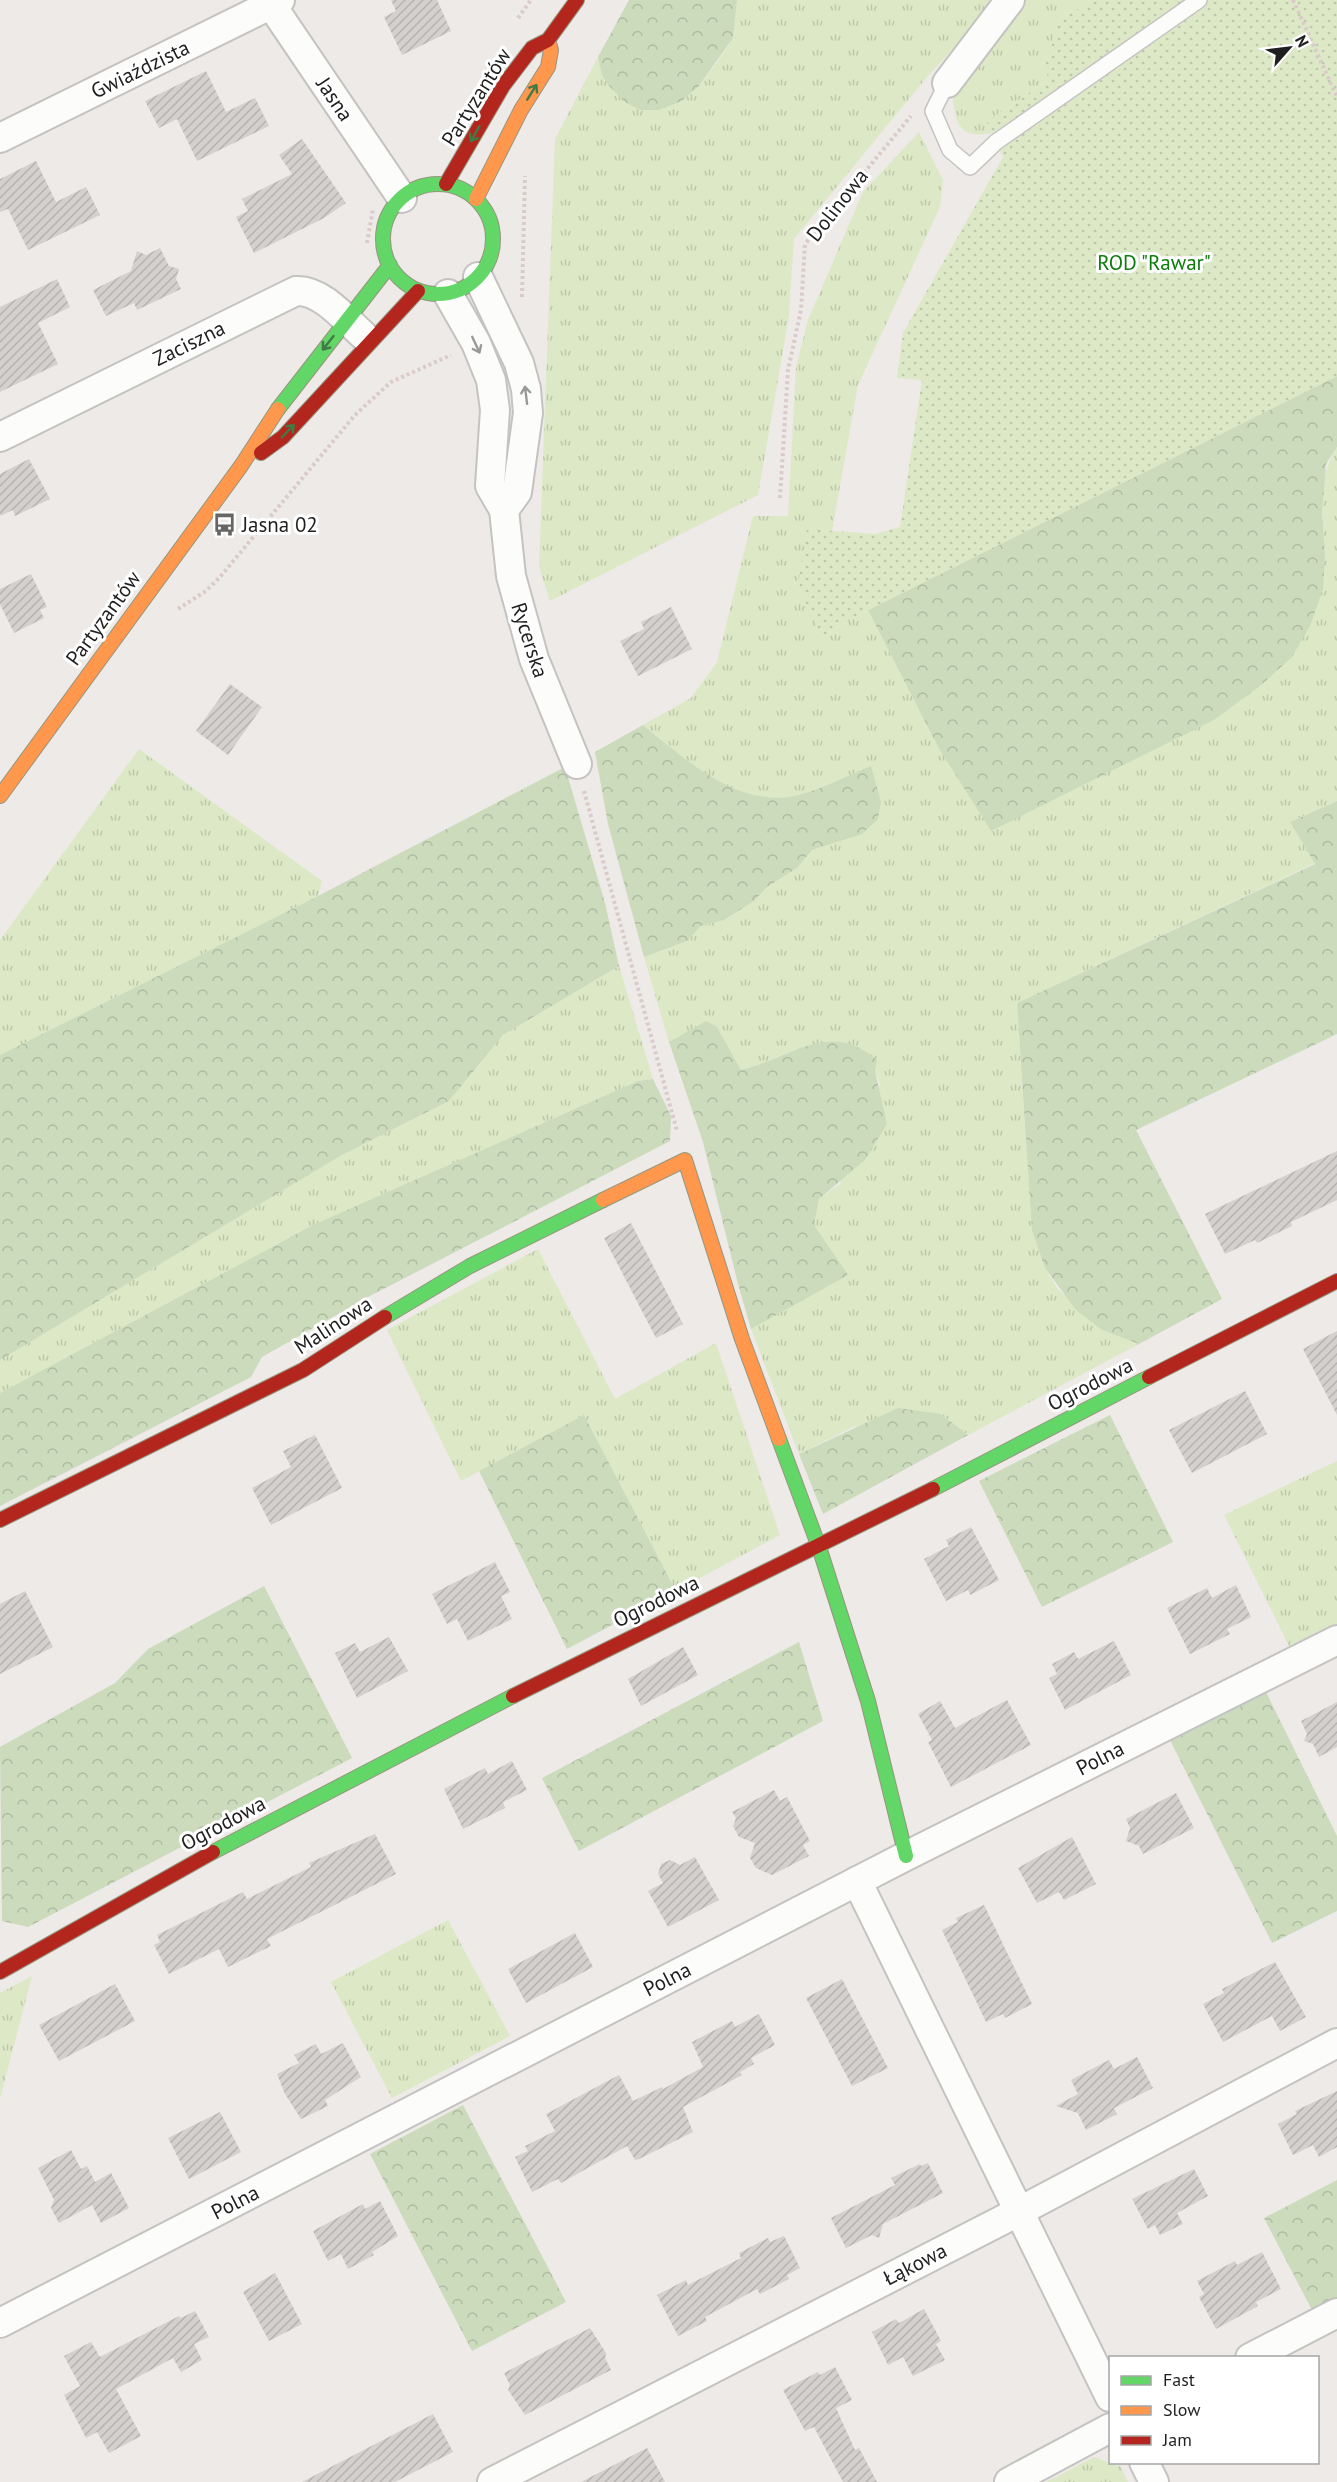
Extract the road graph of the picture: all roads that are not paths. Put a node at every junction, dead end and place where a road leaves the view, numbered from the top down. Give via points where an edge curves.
1 (577, 0) edge
2 (1010, 0) edge
3 (1199, 0) edge
4 (273, 1) edge
5 (548, 40) junction
6 (946, 83) joint
7 (0, 138) edge
8 (446, 184) junction
9 (402, 198) junction
10 (476, 199) junction
11 (390, 265) junction
12 (478, 277) junction
13 (418, 291) junction
14 (448, 294) junction
15 (346, 320) junction
16 (370, 341) junction
17 (510, 429) junction
18 (0, 437) edge
19 (241, 466) junction
20 (577, 764) road end
21 (0, 796) edge
22 (1337, 1281) edge
23 (0, 1520) edge
24 (819, 1547) junction
25 (1337, 1640) edge
26 (906, 1856) junction
27 (857, 1881) junction
28 (0, 1972) edge
29 (1337, 2043) edge
30 (1018, 2212) junction
31 (1337, 2313) edge
32 (0, 2323) edge
33 (1254, 2356) edge
34 (1109, 2395) edge
35 (1109, 2429) edge
36 (1145, 2464) edge
37 (492, 2482) edge
38 (1009, 2482) edge
39 (1154, 2482) edge

1 - 5 street, Partyzantów
2 - 6 street
3 - 6 lane via 996,142 970,167 950,150 933,111
4 - 7 street, Gwiaździsta
4 - 9 street, Jasna
5 -> 8 street, Partyzantów via 532,48 504,86
10 -> 5 street via 520,111 548,67
8 - 9 street via 422,187
8 - 10 street
9 - 11 street via 384,228
10 - 12 street via 492,225 493,241 491,256
11 - 13 street via 396,275
11 - 15 street, Partyzantów
12 - 14 street
17 -> 12 street, Rycerska via 528,413 522,374
13 - 14 street
13 - 16 street, Partyzantów
14 -> 17 street, Rycerska via 476,343
15 - 16 street, Zaciszna
15 - 18 street, Zaciszna via 312,293 296,291
15 -> 19 street, Partyzantów via 266,424
19 -> 16 street, Partyzantów via 283,437
17 - 20 street, Rycerska via 490,486 504,510 505,540 534,658
19 - 21 street, Partyzantów
22 - 24 street, Ogrodowa
23 - 24 street, Malinowa via 303,1370 470,1266 686,1160 742,1340
24 - 26 street via 868,1701
24 - 28 street, Ogrodowa via 636,1634 233,1840
25 - 26 street, Polna
26 - 27 street, Polna
27 - 30 street
27 - 32 street, Polna
29 - 30 street, Łąkowa
30 - 34 street
30 - 37 street, Łąkowa
31 - 33 street
35 - 38 street
36 - 39 street

